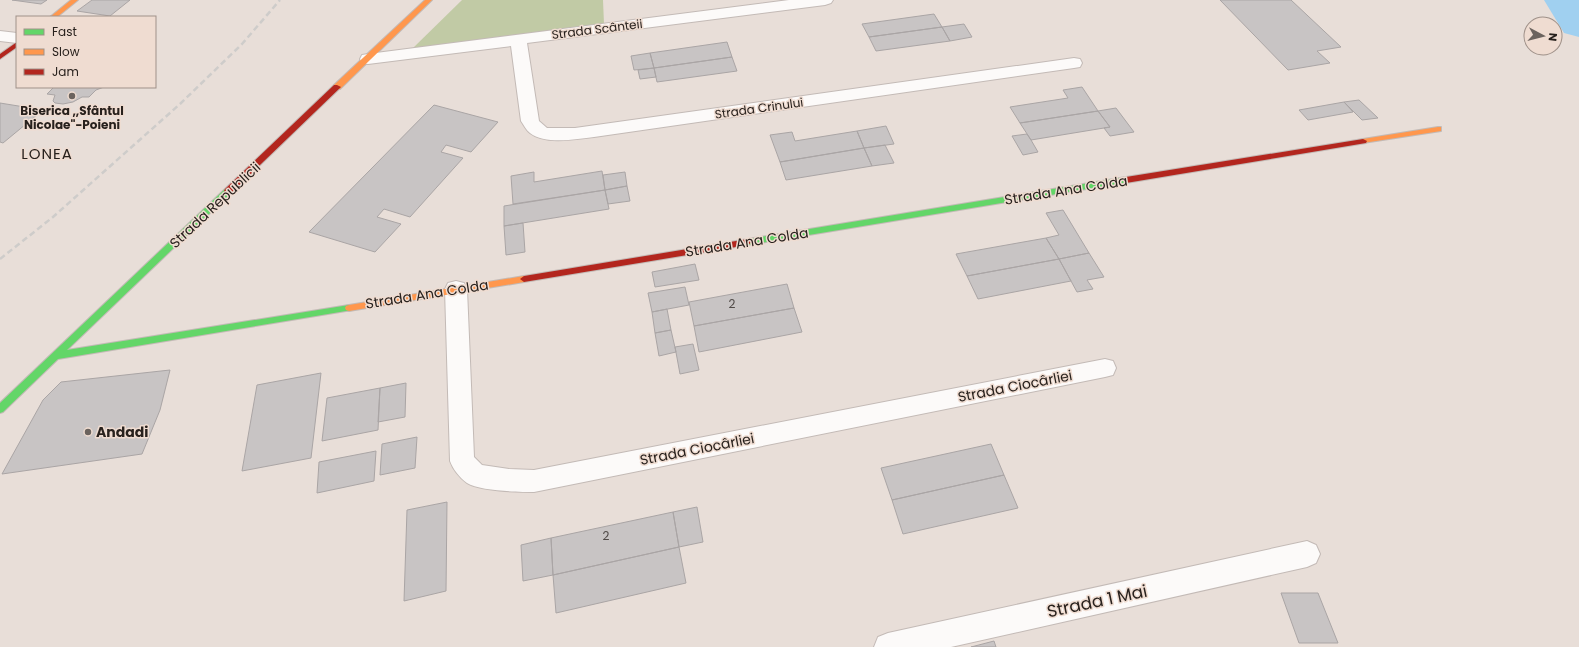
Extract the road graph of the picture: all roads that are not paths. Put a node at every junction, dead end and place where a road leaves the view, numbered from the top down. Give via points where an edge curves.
1 (75, 0) edge
2 (430, 0) edge
3 (826, 0) edge
4 (54, 16) edge
5 (0, 36) edge
6 (16, 38) edge
7 (518, 40) junction
8 (16, 45) edge
9 (0, 57) edge
10 (368, 59) junction
11 (1074, 63) dead end
12 (1438, 129) dead end
13 (456, 289) junction
14 (55, 356) junction
15 (1105, 368) dead end
16 (0, 409) edge
17 (1307, 554) dead end
18 (888, 647) edge

1 - 4 street
2 - 10 street, Strada Republicii
3 - 7 street, Strada Scânteii
5 - 6 street
7 - 10 street, Strada Scânteii
7 - 11 street, Strada Crinului via 530,121 534,128 542,132 556,133 610,129
8 - 9 street
10 - 14 street, Strada Republicii
12 - 13 street, Strada Ana Colda
13 - 14 street, Strada Ana Colda
13 - 15 street, Strada Ciocârliei via 462,461 476,476 534,481
14 - 16 street, Strada Republicii
17 - 18 street, Strada 1 Mai

